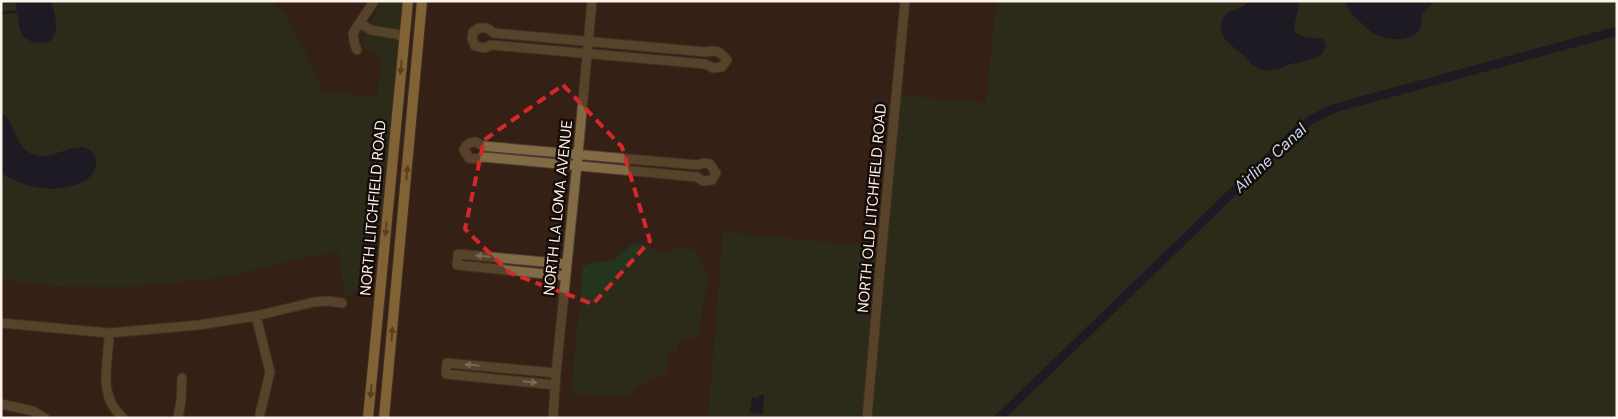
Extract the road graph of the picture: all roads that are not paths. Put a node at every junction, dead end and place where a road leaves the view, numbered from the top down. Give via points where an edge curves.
1 (374, 1) edge
2 (408, 1) edge
3 (422, 1) edge
4 (592, 1) edge
5 (905, 1) edge
6 (360, 23) junction
7 (529, 36) junction
8 (404, 38) junction
9 (588, 42) junction
10 (528, 48) junction
11 (659, 48) junction
12 (357, 50) dead end
13 (587, 53) junction
14 (659, 60) junction
15 (518, 149) junction
16 (578, 154) junction
17 (518, 160) junction
18 (650, 161) junction
19 (577, 165) junction
20 (649, 172) junction
21 (510, 259) junction
22 (566, 264) junction
23 (509, 270) junction
24 (565, 276) junction
25 (342, 303) dead end
26 (256, 316) junction
27 (1, 323) edge
28 (109, 333) junction
29 (500, 368) junction
30 (556, 373) junction
31 (182, 378) dead end
32 (500, 379) junction
33 (555, 385) junction
34 (1, 404) edge
35 (45, 418) edge
36 (123, 418) edge
37 (178, 418) edge
38 (260, 418) edge
39 (368, 418) edge
40 (384, 418) edge
41 (553, 418) edge
42 (867, 418) edge

1 - 6 street
2 - 8 main road, NORTH LITCHFIELD ROAD
40 -> 3 main road, NORTH LITCHFIELD ROAD
4 - 9 street, NORTH LA LOMA AVENUE
5 - 42 street, NORTH OLD LITCHFIELD ROAD
6 - 8 street via 371,30
6 - 12 street via 353,34
7 - 9 street
7 - 10 street
7 - 10 street via 494,33 487,28 479,28 472,39 475,46 485,48 491,45
8 -> 39 main road, NORTH LITCHFIELD ROAD
9 - 11 street
9 - 13 street, NORTH LA LOMA AVENUE
10 - 13 street
11 - 14 street
11 - 14 street via 713,50 721,52 727,60 722,68 713,68 705,64
13 - 14 street
13 - 16 street, NORTH LA LOMA AVENUE
15 - 16 street
15 - 17 street
15 - 17 street via 472,142 464,150 469,158
16 - 18 street
16 - 19 street, NORTH LA LOMA AVENUE
17 - 19 street
18 - 20 street
18 - 20 street via 710,164 716,173 712,180 703,181 697,177
19 - 20 street
19 - 22 street, NORTH LA LOMA AVENUE
21 - 22 street
21 - 23 street
21 -> 23 street via 458,254 457,265
22 - 24 street, NORTH LA LOMA AVENUE
23 - 24 street
24 - 30 street, NORTH LA LOMA AVENUE
25 - 26 street via 314,302
26 - 28 street
26 - 38 street via 270,372
27 - 28 street
28 - 36 street via 105,380 114,408
29 - 30 street
29 - 32 street
29 -> 32 street via 447,363 446,374
30 - 33 street, NORTH LA LOMA AVENUE
31 - 37 street
32 -> 33 street
33 - 41 street, NORTH LA LOMA AVENUE
34 - 35 street via 34,411

